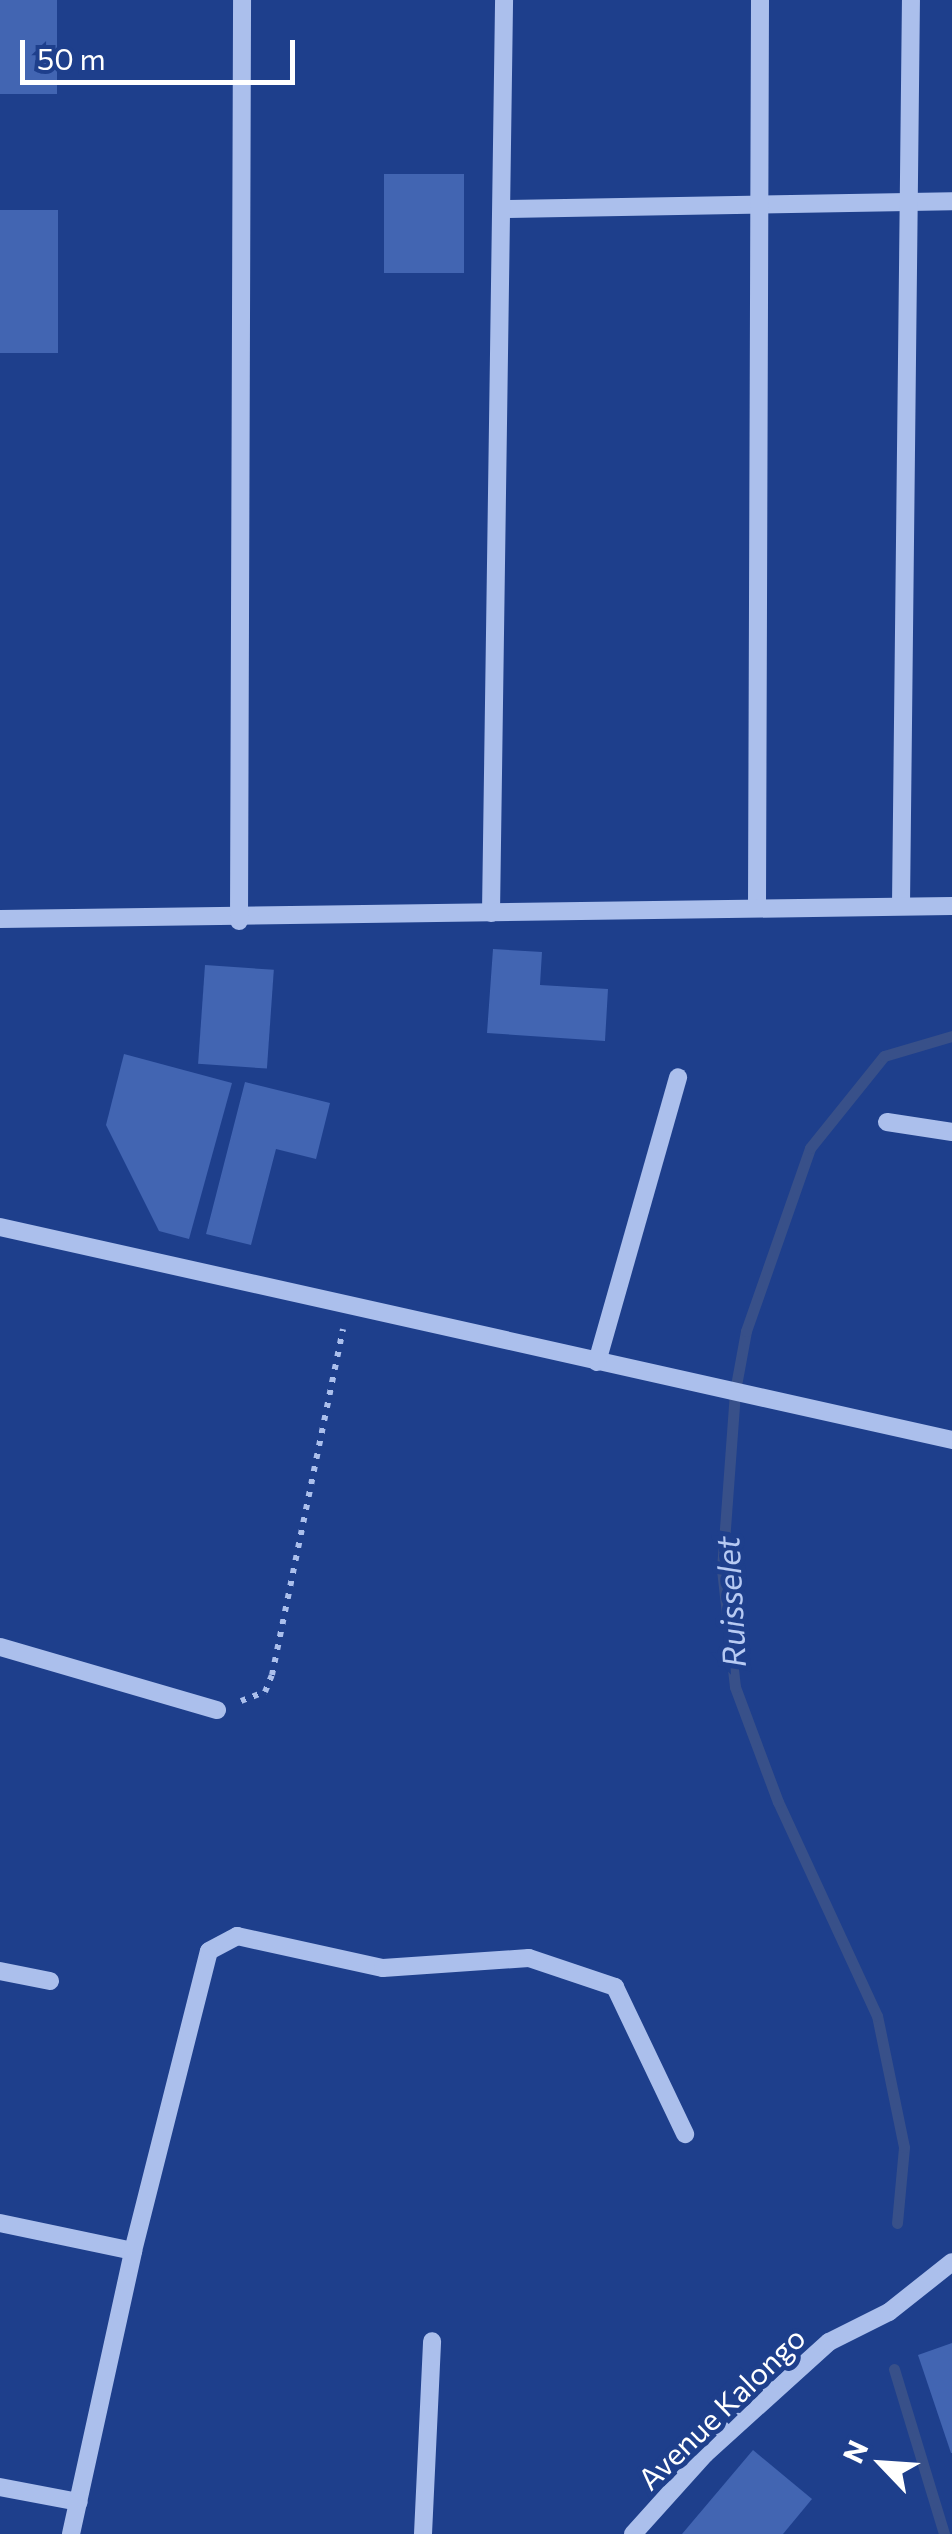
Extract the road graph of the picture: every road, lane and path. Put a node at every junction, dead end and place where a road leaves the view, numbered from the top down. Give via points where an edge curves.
1 (242, 0) edge
2 (504, 0) edge
3 (760, 0) edge
4 (911, 0) edge
5 (952, 201) edge
6 (907, 202) junction
7 (759, 207) junction
8 (505, 209) junction
9 (901, 905) junction
10 (757, 906) junction
11 (952, 906) edge
12 (491, 913) junction
13 (0, 919) edge
14 (240, 920) junction
15 (678, 1077) dead end
16 (887, 1122) dead end
17 (952, 1132) edge
18 (0, 1227) edge
19 (346, 1310) junction
20 (597, 1362) junction
21 (952, 1440) edge
22 (0, 1647) edge
23 (216, 1710) joint
24 (0, 1972) edge
25 (50, 1981) dead end
26 (685, 2134) dead end
27 (0, 2223) edge
28 (133, 2250) junction
29 (952, 2262) edge
30 (432, 2342) dead end
31 (0, 2488) edge
32 (79, 2502) junction
33 (72, 2534) edge
34 (423, 2534) edge
35 (633, 2534) edge

1 - 14 street
2 - 8 street
3 - 7 street
4 - 6 street
5 - 6 street
6 - 7 street
6 - 9 street
7 - 8 street
7 - 10 street
8 - 12 street
9 - 10 street
9 - 11 street
10 - 12 street
12 - 14 street
13 - 14 street
15 - 20 street
16 - 17 street
18 - 19 street
19 - 20 street
19 - 23 path via 272,1675 265,1692
20 - 21 street
22 - 23 street
24 - 25 street
26 - 28 street via 614,1987 529,1958 384,1968 237,1936 208,1951
27 - 28 street
28 - 32 street
29 - 35 street, Avenue Kalongo via 889,2312 829,2342 705,2454
30 - 34 street
31 - 32 street
32 - 33 street

